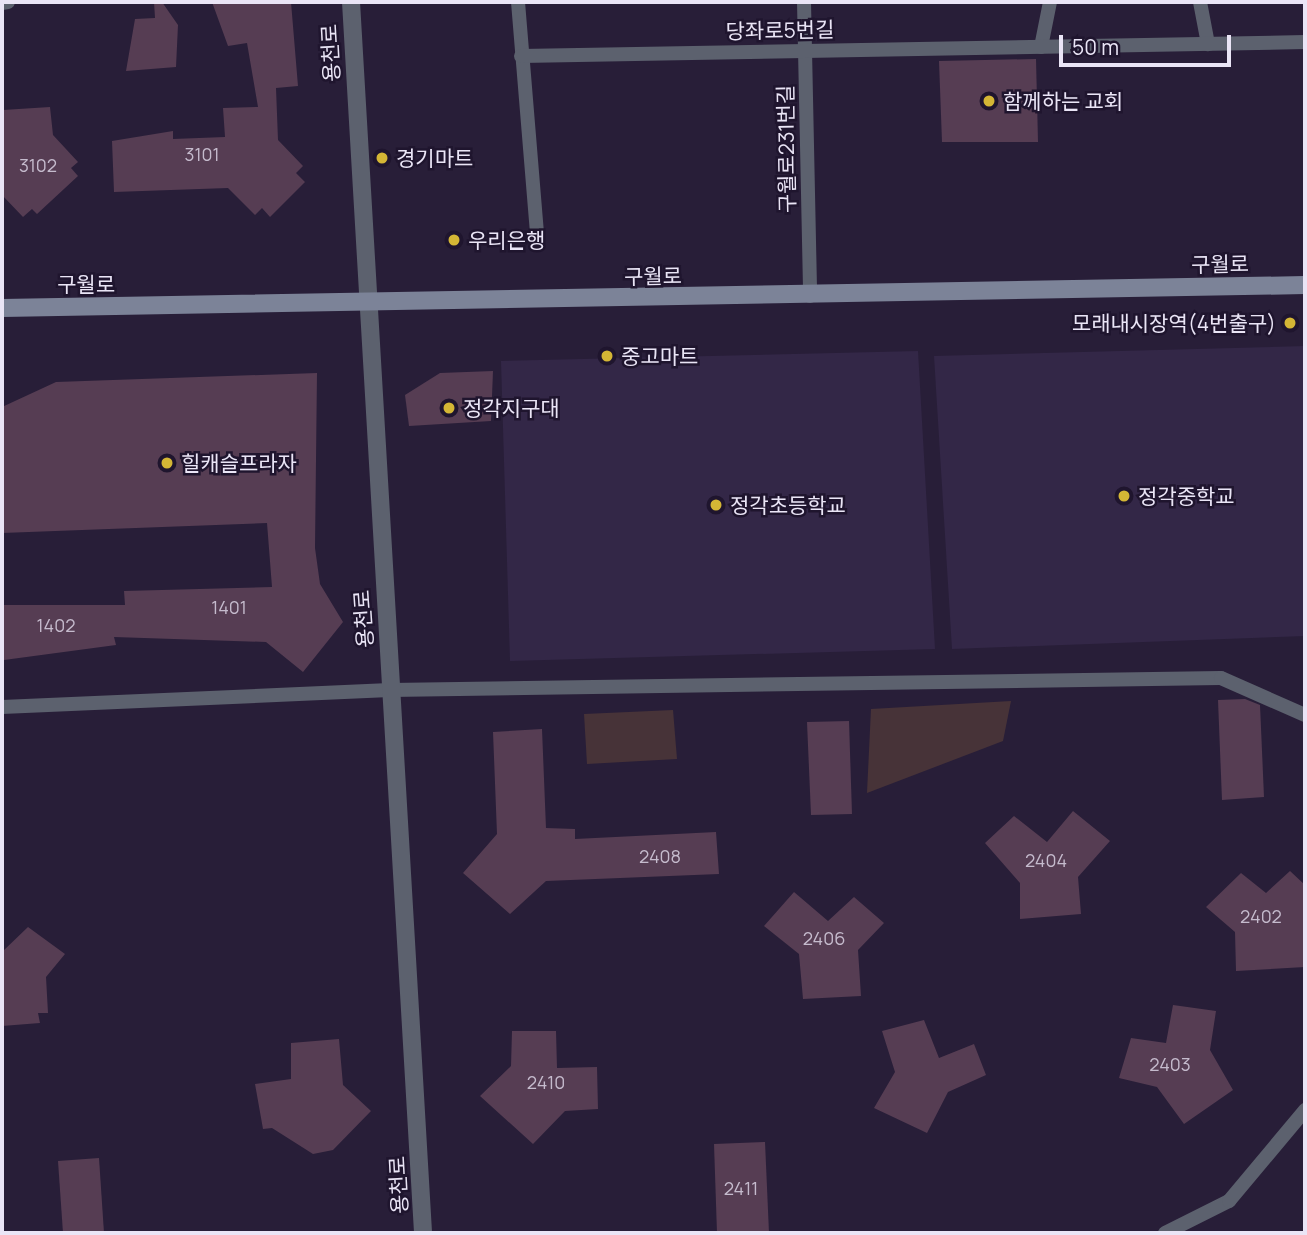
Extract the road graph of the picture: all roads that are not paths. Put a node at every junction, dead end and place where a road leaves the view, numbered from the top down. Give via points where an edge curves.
1 (8, 2) edge
2 (351, 2) edge
3 (518, 2) edge
4 (804, 2) edge
5 (1050, 2) edge
6 (1200, 2) edge
7 (2, 3) edge
8 (1305, 42) edge
9 (1208, 44) junction
10 (1041, 47) junction
11 (805, 51) junction
12 (520, 56) junction
13 (537, 233) dead end
14 (1305, 285) edge
15 (810, 296) junction
16 (364, 305) junction
17 (2, 308) edge
18 (390, 690) junction
19 (2, 707) edge
20 (1305, 715) edge
21 (1305, 1110) edge
22 (423, 1233) edge
23 (1165, 1233) edge

1 - 7 lane
2 - 16 street, 용천로
3 - 12 lane
4 - 11 lane, 구월로231번길
5 - 10 lane
6 - 9 lane
8 - 9 lane, 당좌로5번길
9 - 10 lane, 당좌로5번길
10 - 11 lane, 당좌로5번길
11 - 12 lane, 당좌로5번길
11 - 15 lane, 구월로231번길
12 - 13 lane
14 - 15 main road, 구월로
15 - 16 main road, 구월로
16 - 17 main road, 구월로
16 - 18 street, 용천로
18 - 19 lane
18 - 20 lane via 1221,678
18 - 22 street, 용천로
21 - 23 lane via 1228,1201

